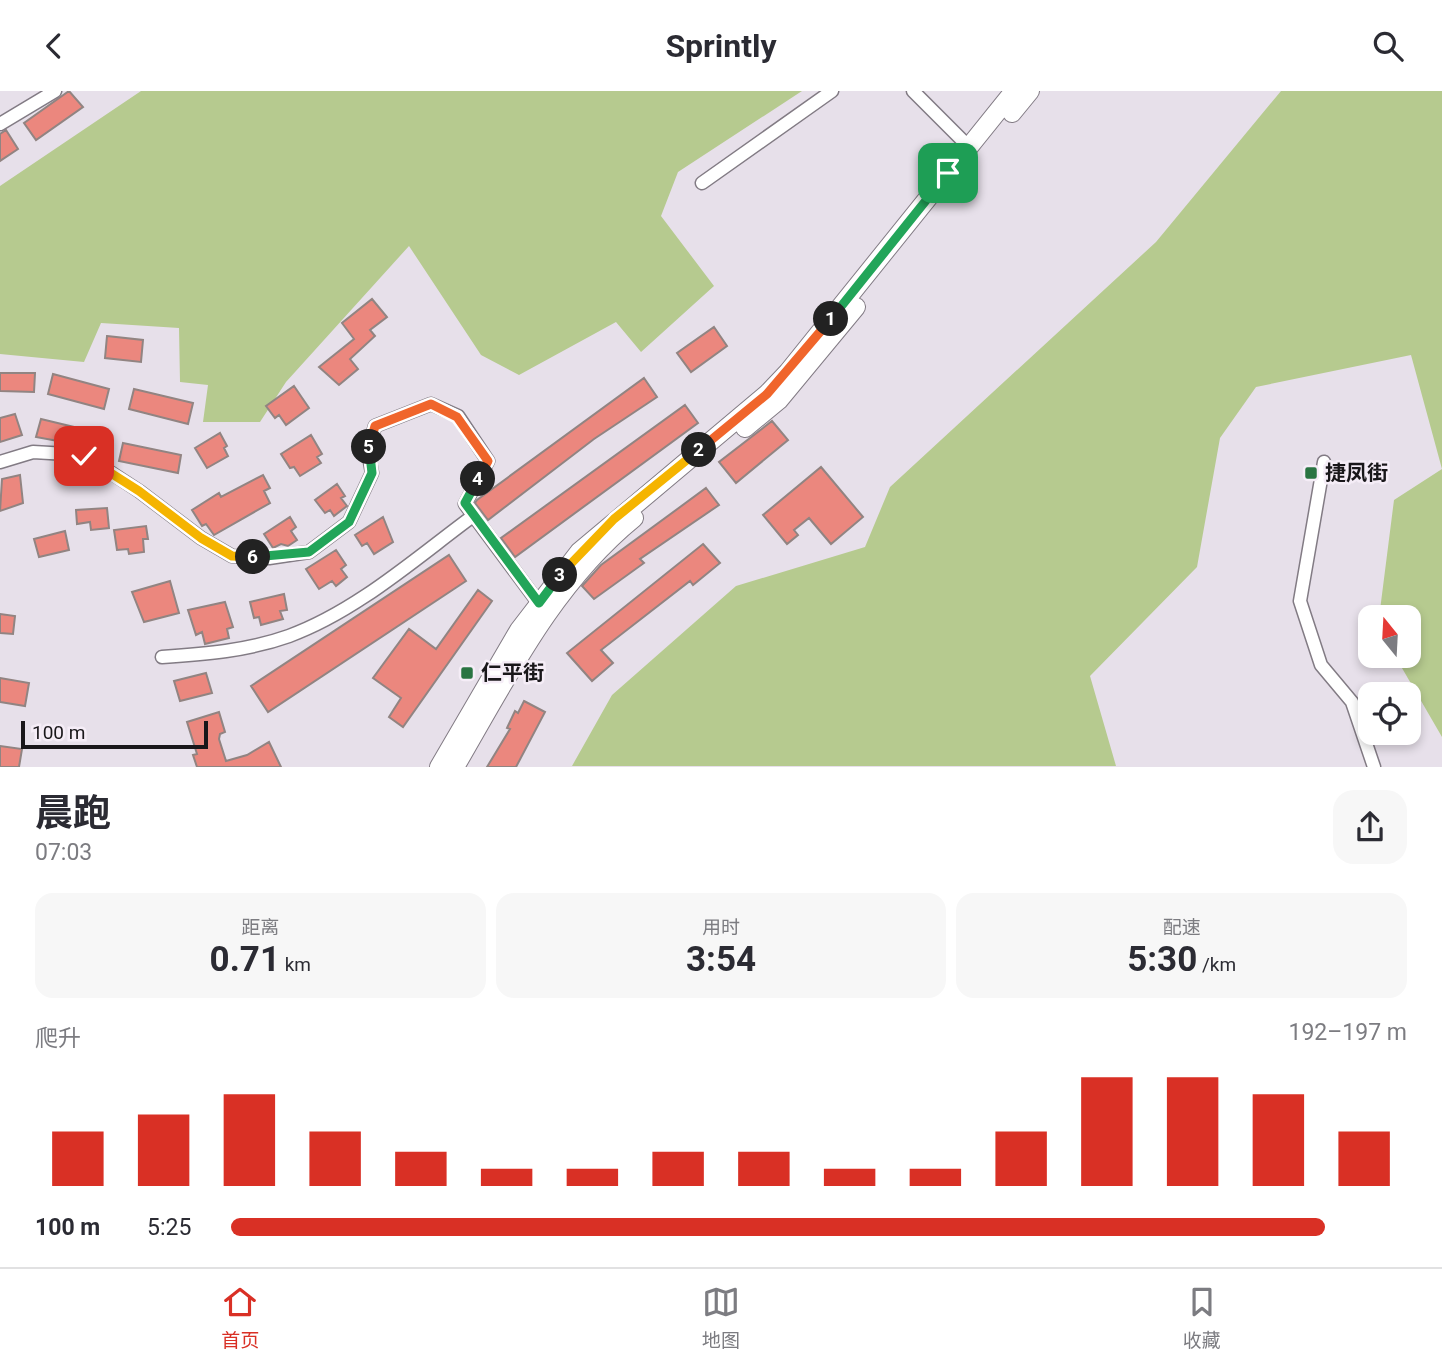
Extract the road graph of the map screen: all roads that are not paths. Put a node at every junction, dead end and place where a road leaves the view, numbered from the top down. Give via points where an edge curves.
1 (55, 91) edge
2 (832, 91) edge
3 (913, 91) edge
4 (1014, 91) edge
5 (1030, 91) edge
6 (0, 124) edge
7 (969, 147) junction
8 (702, 183) dead end
9 (0, 462) edge
10 (1324, 462) dead end
11 (473, 516) junction
12 (542, 608) junction
13 (162, 657) dead end
14 (439, 767) edge
15 (455, 767) edge
16 (1374, 767) edge

1 - 6 street
2 - 8 street
3 - 7 street
4 - 7 main road
5 - 12 main road via 779,400 628,523
7 - 12 main road via 788,372 579,552
9 - 11 street via 33,452 84,456 232,556 269,558 309,552 349,522 372,473 368,451 375,426 431,404 457,417 488,461 465,503
10 - 16 street via 1300,601 1321,665 1352,702
11 - 12 street
11 - 13 street via 363,598 290,635 229,652
12 - 14 main road via 519,630
12 - 15 main road

